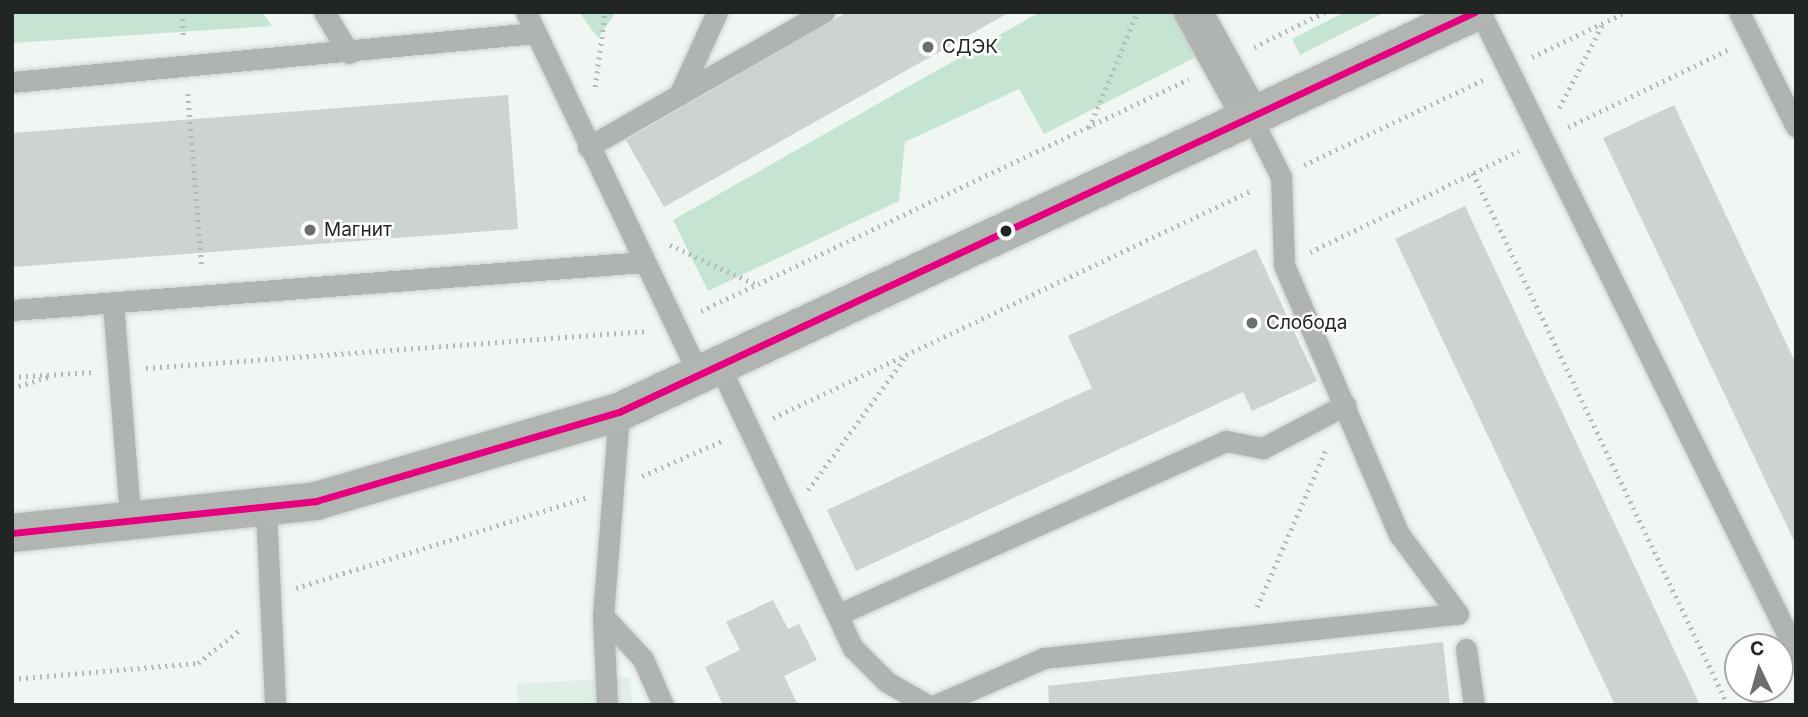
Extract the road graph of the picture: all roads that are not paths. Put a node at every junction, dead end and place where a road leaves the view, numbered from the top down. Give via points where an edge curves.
1 (324, 12) edge
2 (526, 12) edge
3 (718, 12) edge
4 (824, 12) edge
5 (1193, 12) edge
6 (1477, 12) edge
7 (1739, 12) edge
8 (535, 33) junction
9 (349, 53) junction
10 (12, 82) edge
11 (679, 95) junction
12 (1251, 117) junction
13 (1796, 127) edge
14 (588, 147) junction
15 (644, 262) junction
16 (113, 303) junction
17 (12, 310) edge
18 (709, 370) junction
19 (1345, 405) junction
20 (619, 412) junction
21 (266, 510) junction
22 (131, 525) junction
23 (12, 533) edge
24 (839, 614) junction
25 (603, 616) junction
26 (1466, 649) dead end
27 (1796, 652) edge
28 (275, 705) edge
29 (607, 705) edge
30 (663, 705) edge
31 (927, 705) edge
32 (936, 705) edge
33 (1474, 705) edge

1 - 9 lane
2 - 8 lane
3 - 11 lane
4 - 11 lane
5 - 12 street
6 - 12 main road
6 - 27 lane
7 - 13 lane
8 - 9 lane
8 - 14 lane
9 - 10 lane
11 - 14 lane
12 - 18 main road
12 - 19 lane via 1281,177 1284,265
14 - 15 lane
15 - 16 lane
15 - 18 lane via 674,323
16 - 17 lane
16 - 22 lane
18 - 20 main road
18 - 24 lane via 750,429
19 - 24 lane via 1263,448 1226,441
19 - 32 lane via 1399,534 1458,614 1045,658
20 - 21 main road via 381,487
20 - 25 lane
21 - 22 main road
21 - 28 lane
22 - 23 main road
24 - 31 lane via 853,648 887,682
25 - 29 lane
25 - 30 lane via 643,659
26 - 33 lane

